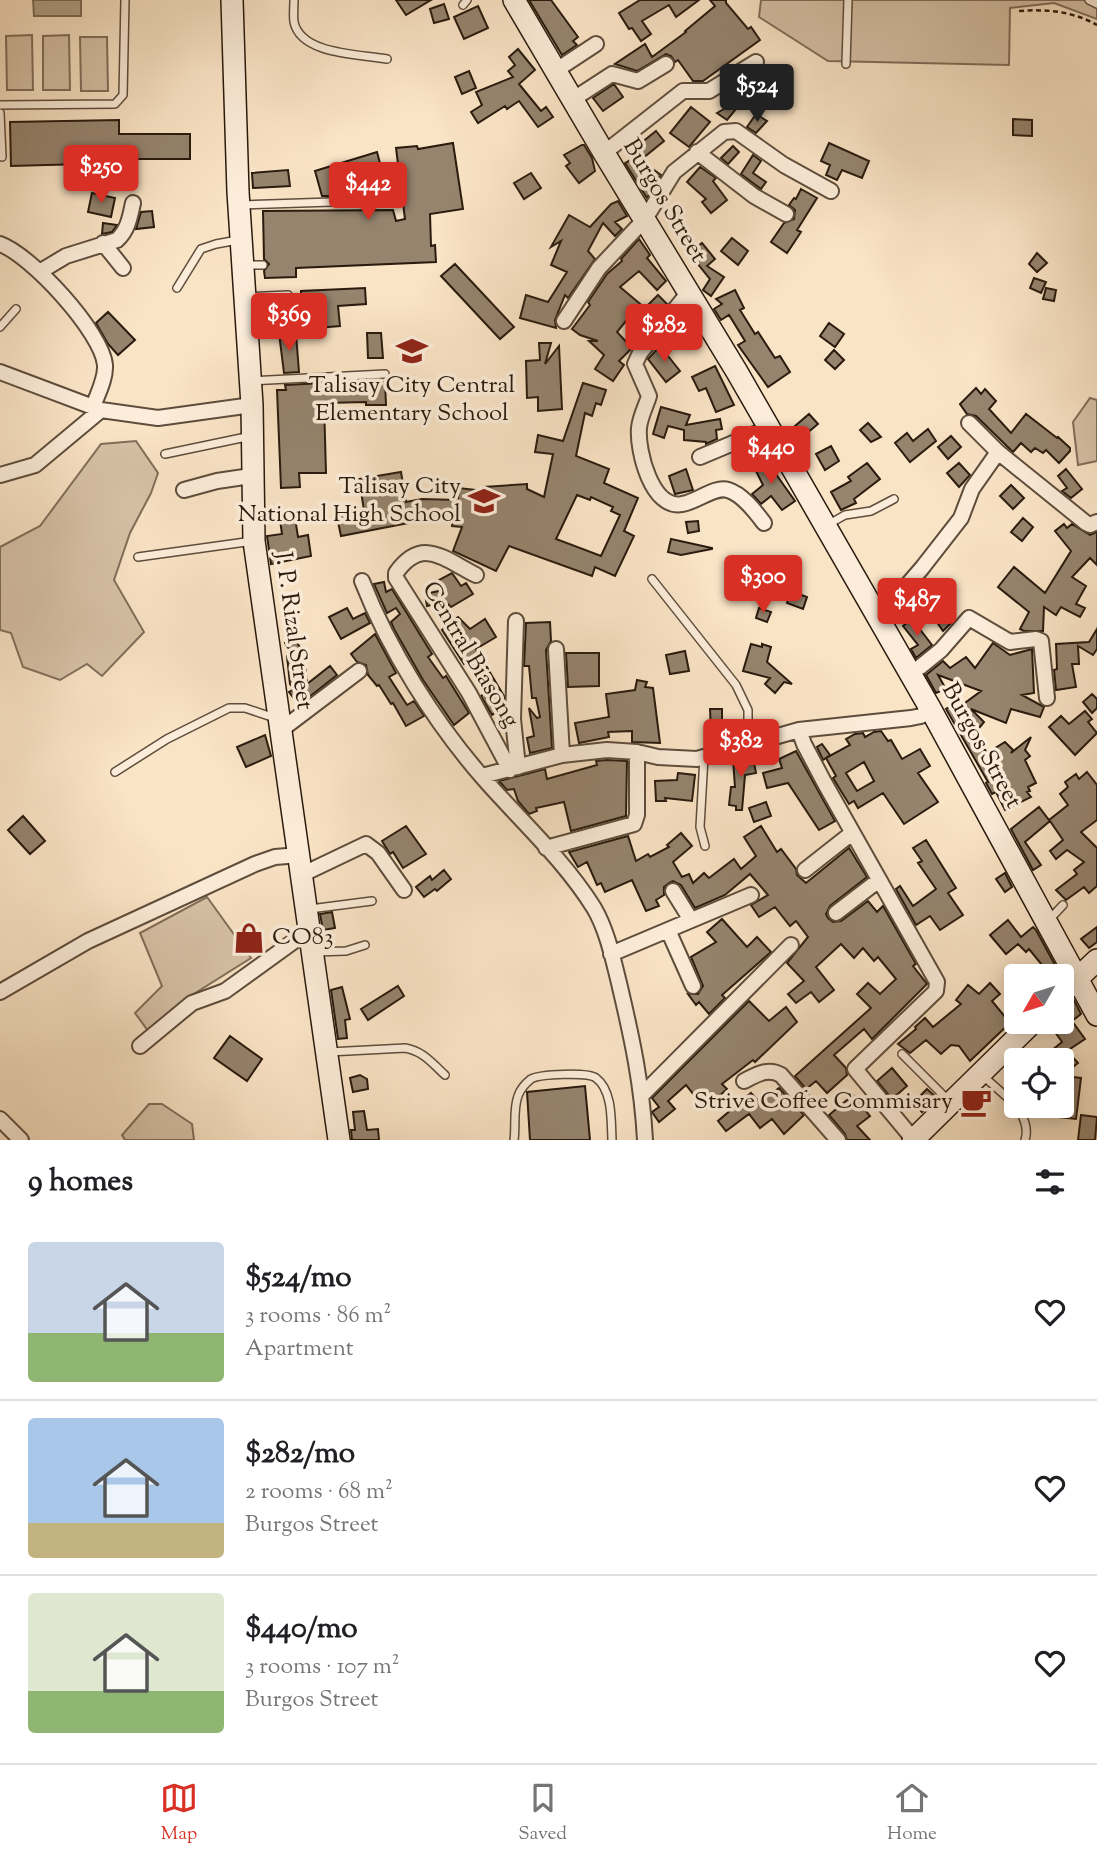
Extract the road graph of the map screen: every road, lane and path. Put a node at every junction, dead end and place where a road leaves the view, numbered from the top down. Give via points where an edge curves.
1 (125, 0) edge
2 (232, 0) edge
3 (294, 0) edge
4 (514, 0) edge
5 (848, 0) edge
6 (1089, 0) edge
7 (1097, 4) edge
8 (1019, 11) dead end
9 (1097, 25) edge
10 (596, 44) dead end
11 (387, 59) dead end
12 (756, 62) dead end
13 (666, 64) dead end
14 (846, 64) dead end
15 (555, 71) junction
16 (572, 100) junction
17 (0, 105) edge
18 (0, 113) edge
19 (697, 152) junction
20 (604, 153) junction
21 (2, 156) dead end
22 (831, 191) dead end
23 (394, 200) dead end
24 (133, 203) dead end
25 (239, 205) junction
26 (786, 214) dead end
27 (645, 219) junction
28 (242, 239) junction
29 (103, 243) junction
30 (0, 244) edge
31 (123, 268) dead end
32 (41, 271) junction
33 (177, 288) dead end
34 (689, 292) junction
35 (288, 296) dead end
36 (245, 297) junction
37 (16, 309) dead end
38 (564, 321) dead end
39 (0, 327) edge
40 (0, 373) edge
41 (385, 374) dead end
42 (251, 381) junction
43 (252, 405) junction
44 (97, 409) junction
45 (969, 423) dead end
46 (769, 428) junction
47 (252, 435) junction
48 (998, 452) junction
49 (165, 454) dead end
50 (699, 457) dead end
51 (0, 475) edge
52 (251, 476) junction
53 (184, 490) dead end
54 (894, 499) dead end
55 (1097, 522) edge
56 (764, 523) dead end
57 (825, 526) junction
58 (254, 541) junction
59 (138, 557) dead end
60 (476, 575) dead end
61 (652, 579) dead end
62 (362, 581) dead end
63 (878, 619) junction
64 (516, 621) dead end
65 (556, 649) dead end
66 (359, 671) dead end
67 (908, 671) junction
68 (1047, 698) dead end
69 (930, 708) junction
70 (280, 724) junction
71 (799, 730) junction
72 (748, 745) junction
73 (637, 752) junction
74 (562, 755) junction
75 (704, 757) junction
76 (514, 768) junction
77 (116, 772) dead end
78 (482, 776) junction
79 (852, 833) junction
80 (705, 846) dead end
81 (546, 848) junction
82 (300, 865) junction
83 (805, 870) dead end
84 (879, 880) junction
85 (404, 890) dead end
86 (673, 891) dead end
87 (751, 895) dead end
88 (372, 901) dead end
89 (1063, 905) dead end
90 (306, 909) junction
91 (836, 914) dead end
92 (691, 920) junction
93 (1047, 922) junction
94 (668, 930) junction
95 (310, 942) junction
96 (365, 945) dead end
97 (791, 945) dead end
98 (611, 954) junction
99 (1097, 960) edge
100 (1079, 978) junction
101 (1074, 982) edge
102 (693, 986) dead end
103 (0, 992) edge
104 (1097, 1015) edge
105 (1021, 1034) edge
106 (140, 1046) dead end
107 (327, 1052) junction
108 (902, 1054) dead end
109 (980, 1074) junction
110 (445, 1075) dead end
111 (744, 1081) dead end
112 (642, 1095) junction
113 (1004, 1095) edge
114 (951, 1103) junction
115 (1023, 1118) edge
116 (1, 1120) edge
117 (21, 1140) edge
118 (339, 1140) edge
119 (514, 1140) edge
120 (612, 1140) edge
121 (645, 1140) edge
122 (838, 1140) edge
123 (913, 1140) edge
124 (1025, 1140) edge

1 - 17 lane via 123,95 119,101
2 - 25 street, J. P. Rizal Street
3 - 11 lane via 294,22 314,47
4 - 15 street, Burgos Street
5 - 14 lane
6 - 7 lane
8 - 9 path via 1045,9
10 - 15 street
12 - 20 street via 709,91 683,91
13 - 16 street via 638,81 612,74
15 - 16 street, Burgos Street
16 - 20 street, Burgos Street
18 - 21 lane
19 - 22 street via 724,132 736,131
19 - 26 street via 754,196
19 - 27 street via 674,172
20 - 27 street, Burgos Street
23 - 25 lane
24 - 29 street via 123,234
25 - 28 street, J. P. Rizal Street
27 - 34 street, Burgos Street
27 - 38 street via 599,268
28 - 33 lane via 201,249
28 - 36 street, J. P. Rizal Street via 253,265
29 - 31 street
29 - 32 street
30 - 32 street
32 - 44 street via 98,345 104,371
34 - 46 street, Burgos Street
34 - 56 street via 635,364 649,396 639,427 640,451 662,500 682,505 726,489
35 - 36 lane
36 - 42 street, J. P. Rizal Street
37 - 39 lane
40 - 44 street
41 - 42 lane
42 - 43 street, J. P. Rizal Street
43 - 44 street via 158,418
43 - 47 street, J. P. Rizal Street
44 - 51 street via 36,465
45 - 48 street
46 - 50 street
46 - 57 street, Burgos Street
47 - 49 lane
47 - 52 street, J. P. Rizal Street
48 - 55 street via 1086,523
48 - 63 street via 972,489 961,518
52 - 53 street
52 - 58 street, J. P. Rizal Street
54 - 57 lane
57 - 63 street, Burgos Street
58 - 59 lane
58 - 70 street, J. P. Rizal Street
60 - 76 street, Central Biasong via 430,551 409,558 396,578
61 - 72 lane via 736,685 748,710
62 - 78 street via 428,707
63 - 67 street, Burgos Street
64 - 76 street
65 - 74 street
66 - 70 street
67 - 68 street via 941,650 969,618 1010,642 1041,641
67 - 69 street, Burgos Street
69 - 71 street via 911,719
69 - 93 street, Burgos Street
70 - 77 lane via 245,708 229,708 167,739
70 - 82 street, J. P. Rizal Street
71 - 72 street
71 - 79 street
72 - 75 street
73 - 74 street
73 - 75 street
73 - 81 street via 634,824
74 - 76 street
75 - 80 lane via 700,827
76 - 78 street
78 - 81 street
79 - 83 street
79 - 84 street
81 - 98 street via 595,911
82 - 85 street via 366,844 378,853
82 - 90 street, J. P. Rizal Street
82 - 103 street via 275,858 255,864 89,941
84 - 91 street
84 - 123 street via 938,986 855,1072
86 - 92 street
87 - 92 street
88 - 90 lane
89 - 93 lane
90 - 95 street, J. P. Rizal Street
92 - 94 street
93 - 100 street, Burgos Street
94 - 98 street
94 - 102 street
95 - 96 lane via 346,951
95 - 106 street via 225,991 192,1003
95 - 107 street, J. P. Rizal Street
97 - 112 street
98 - 112 street
99 - 100 street
100 - 101 street
100 - 104 street, Burgos Street
105 - 109 street
107 - 110 lane via 405,1048 423,1054
107 - 118 street, J. P. Rizal Street
108 - 114 lane
109 - 113 lane
109 - 114 street
111 - 122 street via 772,1071 781,1075
112 - 121 street
114 - 123 street
115 - 124 lane
116 - 117 street
119 - 120 lane via 517,1097 529,1080 583,1074 595,1077 603,1087 610,1104

